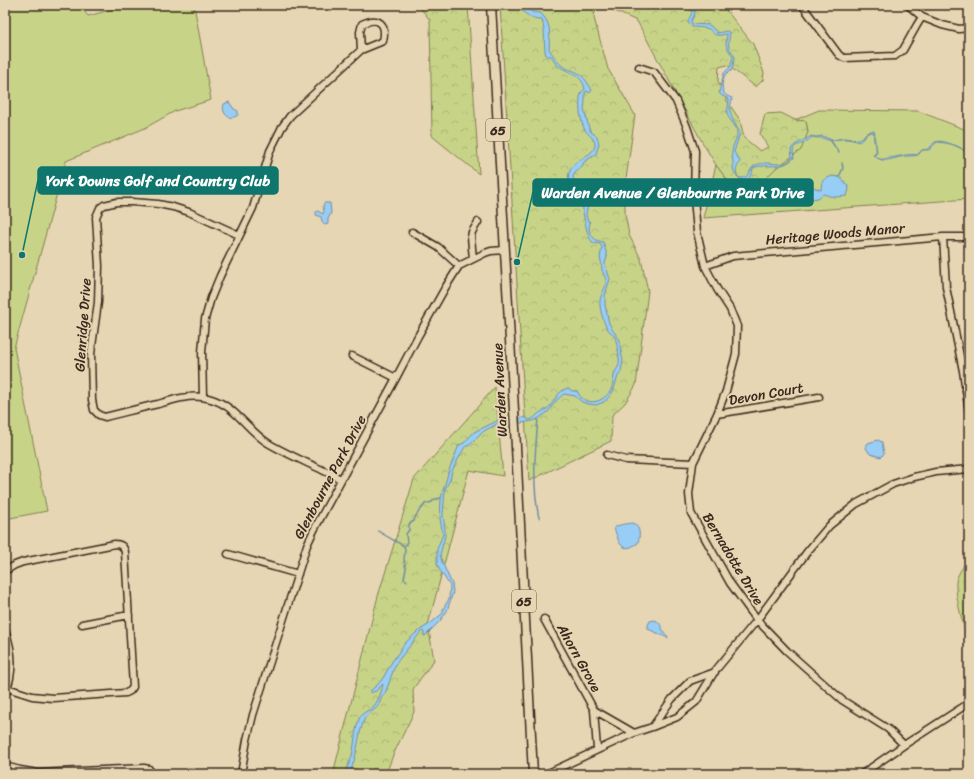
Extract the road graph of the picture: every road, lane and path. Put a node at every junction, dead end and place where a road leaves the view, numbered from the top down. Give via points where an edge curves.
1 (802, 5) edge
2 (908, 5) edge
3 (491, 8) edge
4 (922, 17) junction
5 (969, 28) edge
6 (361, 50) junction
7 (640, 67) dead end
8 (478, 222) dead end
9 (412, 232) dead end
10 (239, 235) junction
11 (942, 236) junction
12 (969, 237) edge
13 (505, 250) junction
14 (473, 259) junction
15 (459, 266) junction
16 (704, 266) junction
17 (352, 356) dead end
18 (966, 370) edge
19 (396, 378) junction
20 (203, 397) junction
21 (819, 397) dead end
22 (969, 412) edge
23 (717, 414) junction
24 (607, 455) dead end
25 (693, 463) junction
26 (969, 469) edge
27 (342, 479) junction
28 (228, 554) dead end
29 (5, 571) edge
30 (298, 574) junction
31 (129, 615) junction
32 (544, 619) dead end
33 (757, 620) junction
34 (82, 624) dead end
35 (5, 630) edge
36 (715, 671) junction
37 (6, 691) edge
38 (969, 703) edge
39 (594, 710) junction
40 (652, 727) junction
41 (634, 733) junction
42 (904, 745) junction
43 (597, 749) junction
44 (5, 766) edge
45 (69, 773) edge
46 (152, 774) edge
47 (241, 774) edge
48 (533, 774) edge
49 (546, 774) edge
50 (862, 774) edge

1 - 4 street via 839,55 844,58 895,56 903,50
2 - 4 street
3 - 13 main road, Warden Avenue / 65
4 - 5 street via 959,29
6 - 6 street via 362,24 375,20 382,24 385,33 383,41
6 - 10 street via 282,126 270,151 253,208
7 - 16 street, Bernadotte Drive via 654,72 676,101 695,151 694,198
8 - 14 street via 471,237
9 - 15 street via 438,248
10 - 20 street via 211,298 205,319 202,352
10 - 20 street, Glenridge Drive via 189,212 158,204 111,203 100,208 96,217 98,302 90,354 94,410 105,417 194,396
11 - 12 street, Heritage Woods Manor
11 - 16 street, Heritage Woods Manor via 733,256
11 - 18 street via 946,287
13 - 14 street via 491,251
13 - 48 main road, Warden Avenue / 65
14 - 15 street
15 - 19 street, Glenbourne Park Drive
16 - 23 street, Bernadotte Drive via 730,309 737,326 736,354
17 - 19 street
18 - 22 street
19 - 27 street, Glenbourne Park Drive
20 - 27 street, Glenridge Drive via 226,405 257,436 277,449
21 - 23 street, Devon Court
23 - 25 street, Bernadotte Drive
24 - 25 street via 626,460
25 - 33 street, Bernadotte Drive via 688,494 691,513 730,583
26 - 33 street via 936,472 907,479 856,504 829,526
27 - 30 street, Glenbourne Park Drive via 307,545
28 - 30 street
29 - 31 street via 23,562 115,544 121,545 125,552
30 - 47 street, Glenbourne Park Drive via 253,715
31 - 34 street
31 - 37 street via 133,687 129,692 53,698
32 - 39 street, Ahorn Grove
33 - 36 street
33 - 42 street, Bernadotte Drive via 787,651 842,700 888,729
35 - 37 street via 12,663
36 - 40 street via 690,681 672,699
36 - 40 street via 696,702 677,717
38 - 42 street
39 - 41 street, Ahorn Grove
39 - 43 street, Ahorn Grove
40 - 41 street
41 - 43 street
42 - 50 street
43 - 49 street
44 - 45 street via 38,773
45 - 46 street via 144,768 149,769

